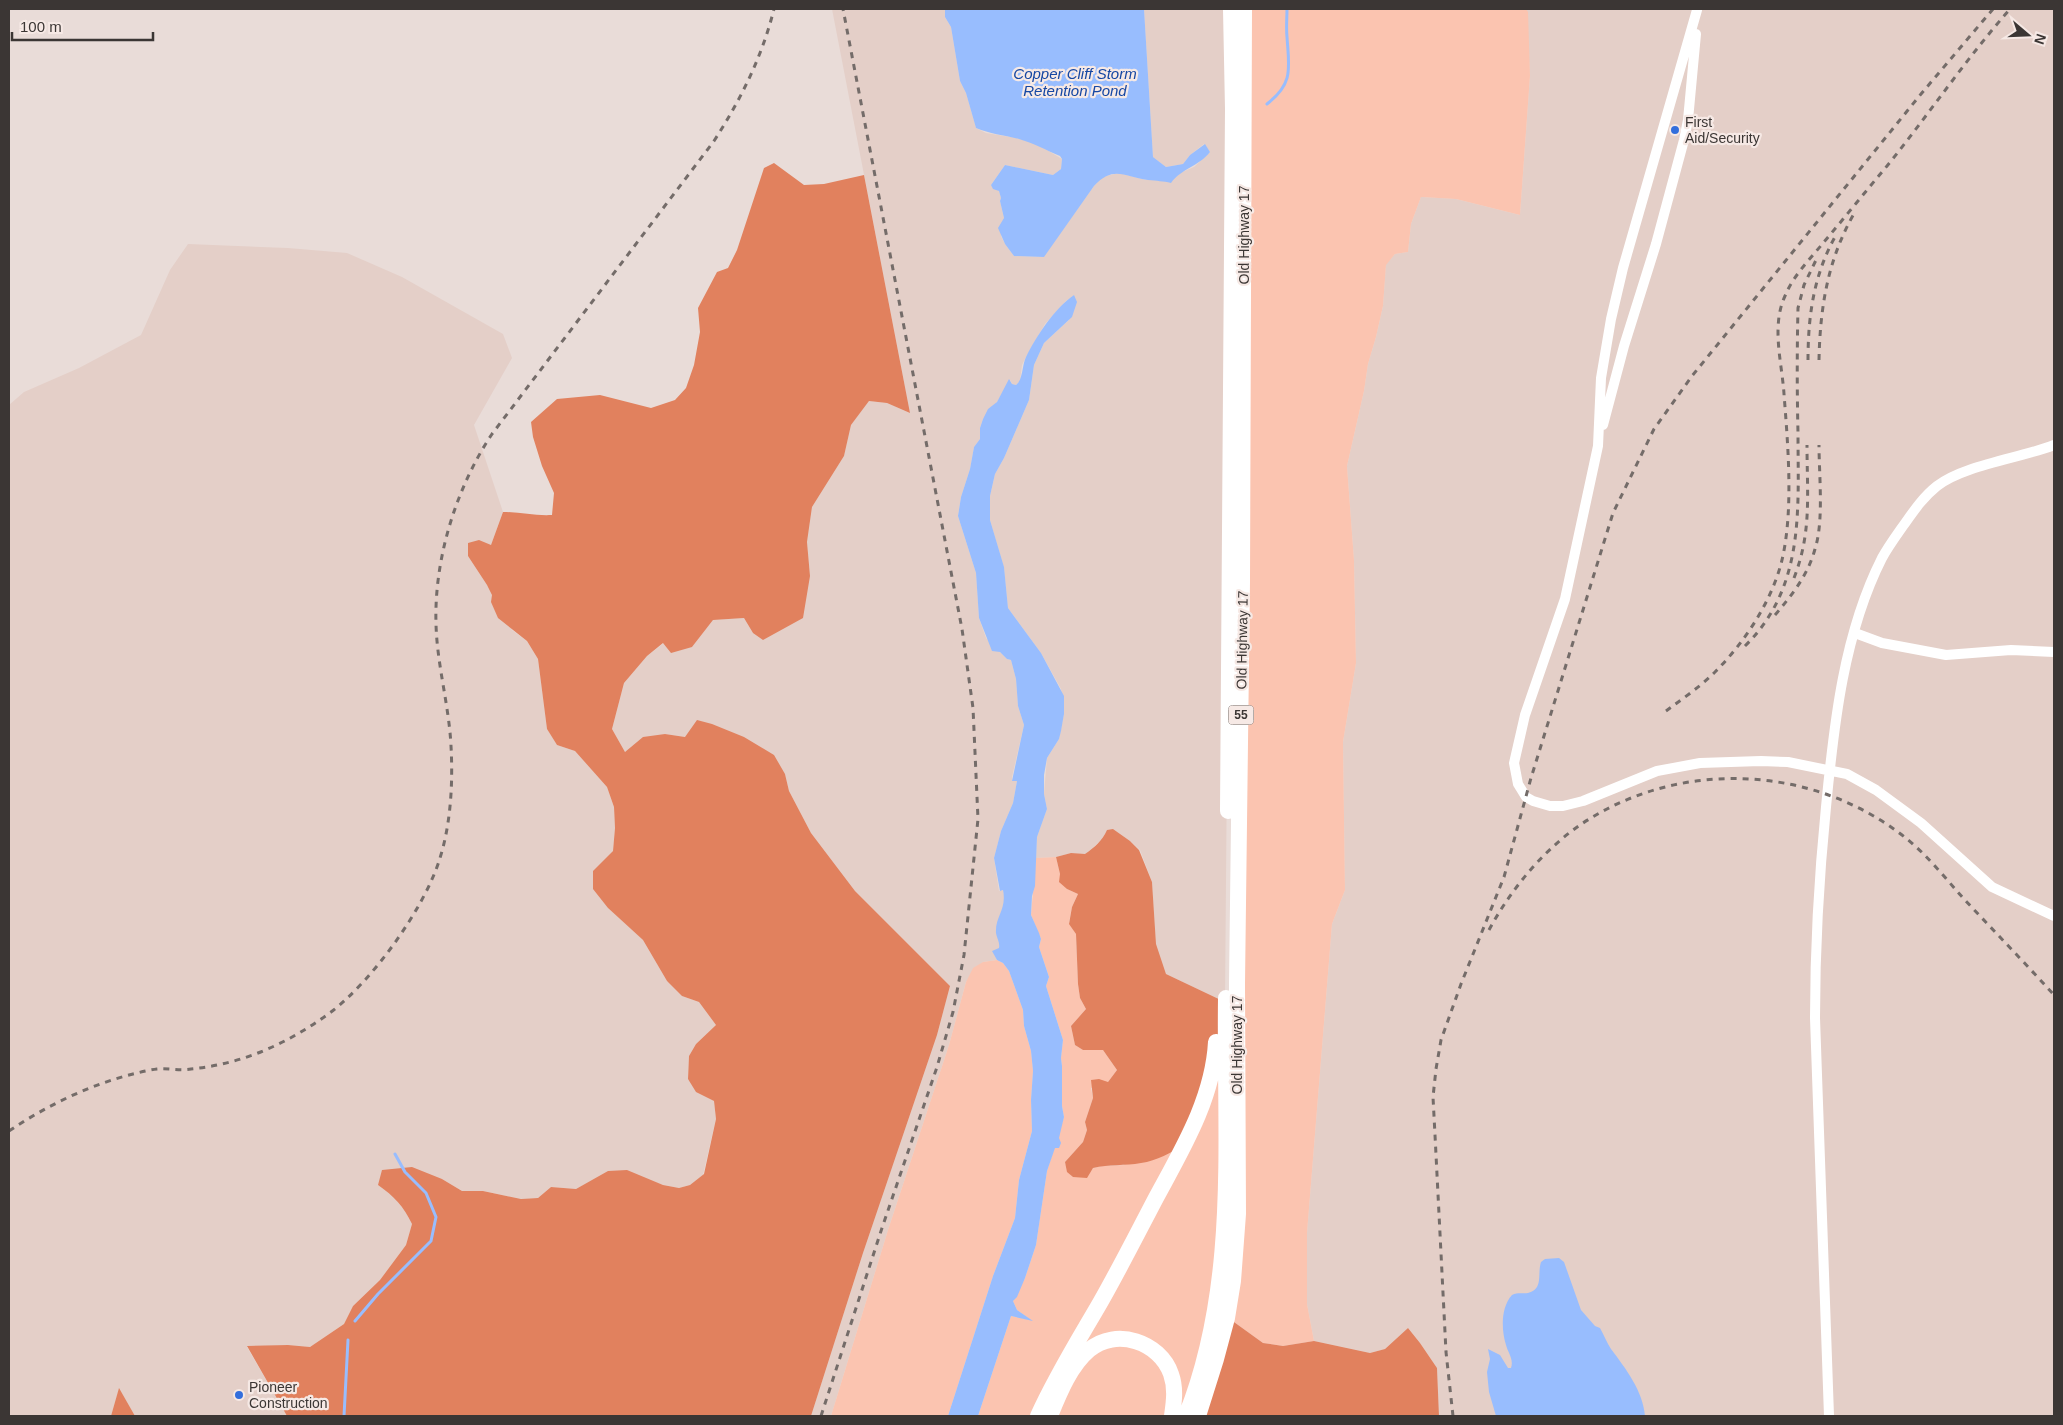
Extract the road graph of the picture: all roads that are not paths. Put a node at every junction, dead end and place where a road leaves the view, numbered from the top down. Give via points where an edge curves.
1 (1231, 9) edge
2 (1244, 9) edge
3 (1697, 9) edge
4 (2054, 445) edge
5 (1597, 447) junction
6 (1855, 633) junction
7 (2054, 652) edge
8 (1829, 770) junction
9 (2054, 916) edge
10 (1226, 1006) junction
11 (1038, 1416) edge
12 (1050, 1416) edge
13 (1172, 1416) edge
14 (1186, 1416) edge
15 (1198, 1416) edge
16 (1829, 1416) edge

1 - 10 main road, Old Highway 17 / 55 via 1233,109
2 - 15 main road, Old Highway 17 / 55 via 1238,1214 1227,1318
3 - 5 street via 1611,320 1601,378
3 - 5 street via 1693,75 1684,140
4 - 6 street via 1968,471 1937,486 1913,511 1883,557
5 - 8 street via 1565,599 1525,715 1514,763 1518,784 1526,797 1550,806 1563,806 1656,771 1700,763 1761,760
6 - 7 street via 1946,655 2012,650
6 - 8 street via 1847,661
8 - 9 street via 1847,774 1876,790 1921,823 1992,887
8 - 16 street via 1818,893 1815,999
10 - 11 main road via 1216,1036 1211,1078 1193,1126
10 - 14 main road, Old Highway 17 / 55 via 1224,1245 1210,1341
12 - 13 main road via 1058,1396 1082,1358 1100,1343 1119,1340 1146,1344 1166,1364 1174,1382

